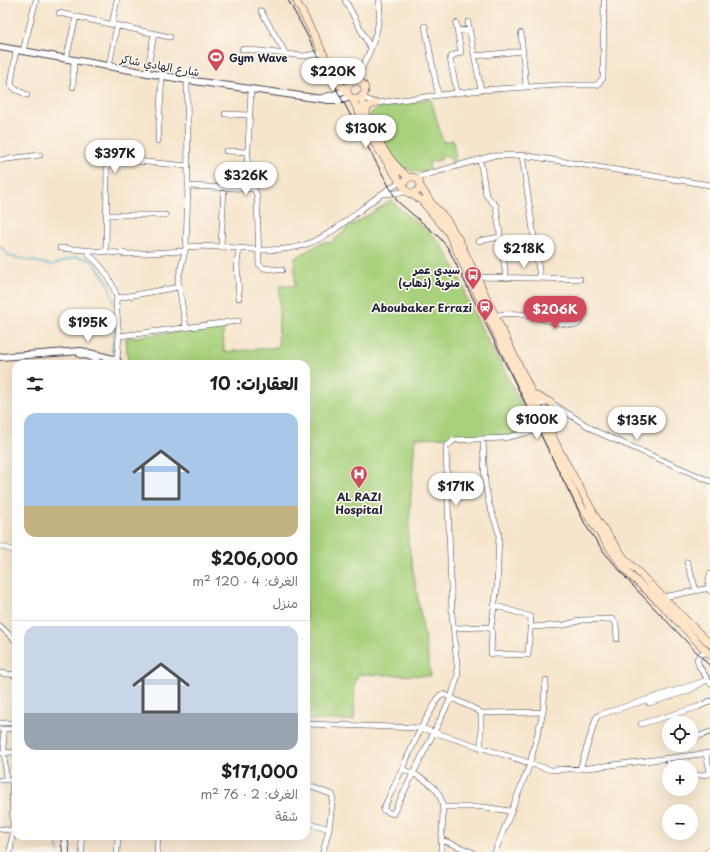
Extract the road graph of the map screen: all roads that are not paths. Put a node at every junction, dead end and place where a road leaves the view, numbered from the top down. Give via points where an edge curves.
1 (36, 0) edge
2 (117, 0) edge
3 (296, 0) edge
4 (345, 0) edge
5 (379, 0) edge
6 (604, 0) edge
7 (261, 11) dead end
8 (59, 13) dead end
9 (76, 17) junction
10 (468, 22) dead end
11 (456, 23) dead end
12 (114, 24) junction
13 (425, 26) dead end
14 (470, 29) junction
15 (458, 31) junction
16 (521, 33) dead end
17 (154, 34) junction
18 (170, 37) dead end
19 (0, 47) edge
20 (370, 48) junction
21 (242, 49) dead end
22 (19, 51) junction
23 (523, 51) junction
24 (323, 53) junction
25 (286, 54) junction
26 (475, 56) junction
27 (66, 59) junction
28 (74, 60) junction
29 (108, 66) junction
30 (147, 73) junction
31 (162, 76) junction
32 (334, 76) junction
33 (188, 80) junction
34 (356, 82) junction
35 (526, 86) junction
36 (73, 87) dead end
37 (251, 90) junction
38 (481, 90) junction
39 (347, 92) junction
40 (457, 92) junction
41 (336, 93) joint
42 (438, 94) junction
43 (27, 95) dead end
44 (362, 96) junction
45 (317, 99) junction
46 (376, 103) junction
47 (225, 114) dead end
48 (250, 115) junction
49 (365, 115) junction
50 (158, 141) dead end
51 (226, 151) dead end
52 (248, 152) junction
53 (40, 154) dead end
54 (522, 155) junction
55 (480, 159) junction
56 (0, 160) edge
57 (188, 166) junction
58 (410, 183) junction
59 (710, 185) edge
60 (188, 186) junction
61 (224, 187) junction
62 (246, 187) junction
63 (381, 194) junction
64 (107, 215) junction
65 (164, 215) dead end
66 (500, 237) junction
67 (479, 241) dead end
68 (221, 247) junction
69 (60, 248) dead end
70 (186, 249) junction
71 (239, 249) junction
72 (259, 250) junction
73 (89, 251) junction
74 (106, 252) junction
75 (282, 270) dead end
76 (506, 277) junction
77 (473, 278) junction
78 (540, 278) junction
79 (580, 279) dead end
80 (179, 287) junction
81 (117, 298) junction
82 (239, 298) dead end
83 (582, 302) dead end
84 (494, 316) junction
85 (238, 321) dead end
86 (186, 328) junction
87 (119, 336) junction
88 (0, 352) edge
89 (56, 353) junction
90 (3, 357) edge
91 (95, 360) edge
92 (110, 360) edge
93 (116, 360) edge
94 (532, 394) junction
95 (554, 406) junction
96 (536, 407) junction
97 (544, 418) junction
98 (543, 429) junction
99 (483, 440) junction
100 (710, 481) edge
101 (0, 546) edge
102 (12, 550) edge
103 (687, 562) dead end
104 (710, 574) edge
105 (709, 589) edge
106 (696, 590) junction
107 (663, 597) junction
108 (494, 605) junction
109 (0, 626) edge
110 (531, 627) junction
111 (454, 628) junction
112 (491, 628) junction
113 (12, 637) edge
114 (617, 639) dead end
115 (710, 644) edge
116 (709, 653) edge
117 (0, 673) edge
118 (12, 675) edge
119 (546, 680) dead end
120 (707, 681) edge
121 (451, 698) junction
122 (710, 701) edge
123 (648, 703) dead end
124 (543, 712) junction
125 (481, 713) junction
126 (0, 723) edge
127 (12, 723) edge
128 (310, 724) edge
129 (641, 724) dead end
130 (421, 728) junction
131 (2, 729) edge
132 (434, 730) junction
133 (710, 732) edge
134 (698, 737) edge
135 (481, 748) junction
136 (12, 752) edge
137 (2, 753) edge
138 (708, 753) edge
139 (668, 759) joint
140 (530, 764) junction
141 (402, 769) junction
142 (580, 769) junction
143 (413, 773) junction
144 (710, 773) edge
145 (698, 775) edge
146 (0, 780) edge
147 (6, 780) junction
148 (12, 780) edge
149 (310, 787) edge
150 (444, 807) junction
151 (510, 811) junction
152 (310, 823) edge
153 (0, 829) edge
154 (329, 829) junction
155 (12, 831) edge
156 (12, 840) edge
157 (64, 840) edge
158 (81, 840) edge
159 (118, 840) edge
160 (158, 840) edge
161 (442, 840) junction
162 (710, 849) edge
163 (10, 852) edge
164 (66, 852) edge
165 (82, 852) edge
166 (117, 852) edge
167 (157, 852) edge
168 (323, 852) edge
169 (441, 852) edge
170 (472, 852) edge
171 (494, 852) edge
172 (707, 852) edge

1 - 22 street
2 - 12 street
3 - 24 main road
4 - 20 street
5 - 20 street via 380,19
6 - 35 street via 603,78 600,84
7 - 25 street
8 - 9 street
9 - 12 street
9 - 27 street
10 - 14 street
11 - 15 street
12 - 17 street
12 - 29 street
13 - 42 street
14 - 15 street
14 - 26 street
15 - 40 street via 461,52 450,59
16 - 23 street
17 - 18 street
17 - 30 street
19 - 22 street, شارع الهادي شاكر
20 - 34 street
21 - 25 street
22 - 27 street, شارع الهادي شاكر
22 - 43 street via 11,85
23 - 26 street
23 - 35 street
24 - 25 street via 304,56
24 - 32 main road
26 - 38 street
27 - 28 street, شارع الهادي شاكر
28 - 29 street, شارع الهادي شاكر
28 - 36 street
29 - 30 street, شارع الهادي شاكر
30 - 31 street, شارع الهادي شاكر
31 - 33 street, شارع الهادي شاكر
31 - 50 street
32 - 34 main road via 345,83
32 - 39 main road
33 - 37 street, شارع الهادي شاكر
33 - 57 street
34 - 39 main road
34 - 44 main road via 364,88
35 - 38 street
37 - 45 street, شارع الهادي شاكر
37 - 48 street
38 - 40 street
39 - 41 main road
39 - 44 main road via 356,99
39 - 45 street, شارع الهادي شاكر via 338,100
39 - 58 main road via 374,142
40 - 42 street
41 - 45 street, شارع الهادي شاكر
42 - 46 street
44 - 46 street
44 - 49 main road
46 - 49 main road via 368,106
47 - 48 street
48 - 52 street
49 - 58 main road via 389,158
51 - 52 street
52 - 62 street
53 - 56 street
54 - 55 street
54 - 59 street
54 - 78 street
55 - 58 street via 423,176
55 - 66 street via 486,195 496,206
57 - 60 street
57 - 64 street via 114,159 109,162
58 - 63 street
58 - 63 street
58 - 77 main road via 448,232
58 - 77 main road via 446,219 459,240
60 - 61 street
60 - 70 street
61 - 62 street
61 - 68 street
62 - 72 street via 254,189 258,195
63 - 72 street via 316,240 290,248
64 - 65 street
64 - 74 street
66 - 67 street
66 - 76 street
68 - 70 street via 202,246
68 - 71 street
69 - 73 street
70 - 74 street via 151,254
70 - 80 street via 179,274
71 - 72 street
71 - 82 street
72 - 75 street via 258,261 261,266
73 - 74 street
73 - 81 street via 109,276
76 - 77 street
76 - 78 street
77 - 84 main road
77 - 96 main road
78 - 79 street
80 - 81 street
80 - 86 street
81 - 87 street
83 - 84 street via 581,320 577,325 519,314
84 - 94 main road
85 - 86 street
86 - 87 street
87 - 93 street
88 - 90 street
89 - 90 street
89 - 91 street via 89,356
89 - 92 street via 81,351
94 - 95 main road
94 - 96 main road
95 - 96 street
95 - 97 main road
95 - 100 street via 598,432
96 - 97 main road
96 - 98 main road
97 - 107 main road via 573,478 609,538 625,559
98 - 99 street
98 - 116 main road via 581,506 616,557 630,575
99 - 108 street via 486,489 499,533
99 - 111 street via 454,440 446,447
101 - 102 street
103 - 106 street
104 - 105 street
105 - 106 street
106 - 107 street
107 - 115 main road
108 - 110 street via 531,617
108 - 112 street
109 - 113 street
110 - 112 street via 528,655 491,654
110 - 114 street via 564,625 582,620 613,619
111 - 112 street
111 - 121 street via 458,674
116 - 120 street via 701,654 697,659
117 - 118 street
119 - 124 street
120 - 123 street via 688,692
120 - 142 street via 599,715
121 - 125 street
121 - 130 street via 443,694 438,697
121 - 132 street
122 - 129 street
124 - 125 street
124 - 140 street
125 - 135 street
126 - 127 street
128 - 130 street
130 - 132 street
130 - 141 street
131 - 137 street
132 - 135 street
132 - 143 street
133 - 134 street
135 - 140 street
136 - 137 street
137 - 147 street
138 - 139 street
138 - 144 street
139 - 142 street
140 - 142 street via 551,770
140 - 151 street
141 - 143 street
141 - 143 street via 383,810 393,815
143 - 150 street via 436,789
144 - 145 street
146 - 147 street
147 - 148 street
149 - 154 street via 332,795
150 - 151 street via 483,807
150 - 161 street
151 - 171 street
152 - 154 street
153 - 155 street
154 - 168 street
156 - 163 street
157 - 164 street
158 - 165 street
159 - 166 street
160 - 167 street
161 - 169 street
161 - 170 street
162 - 172 street

